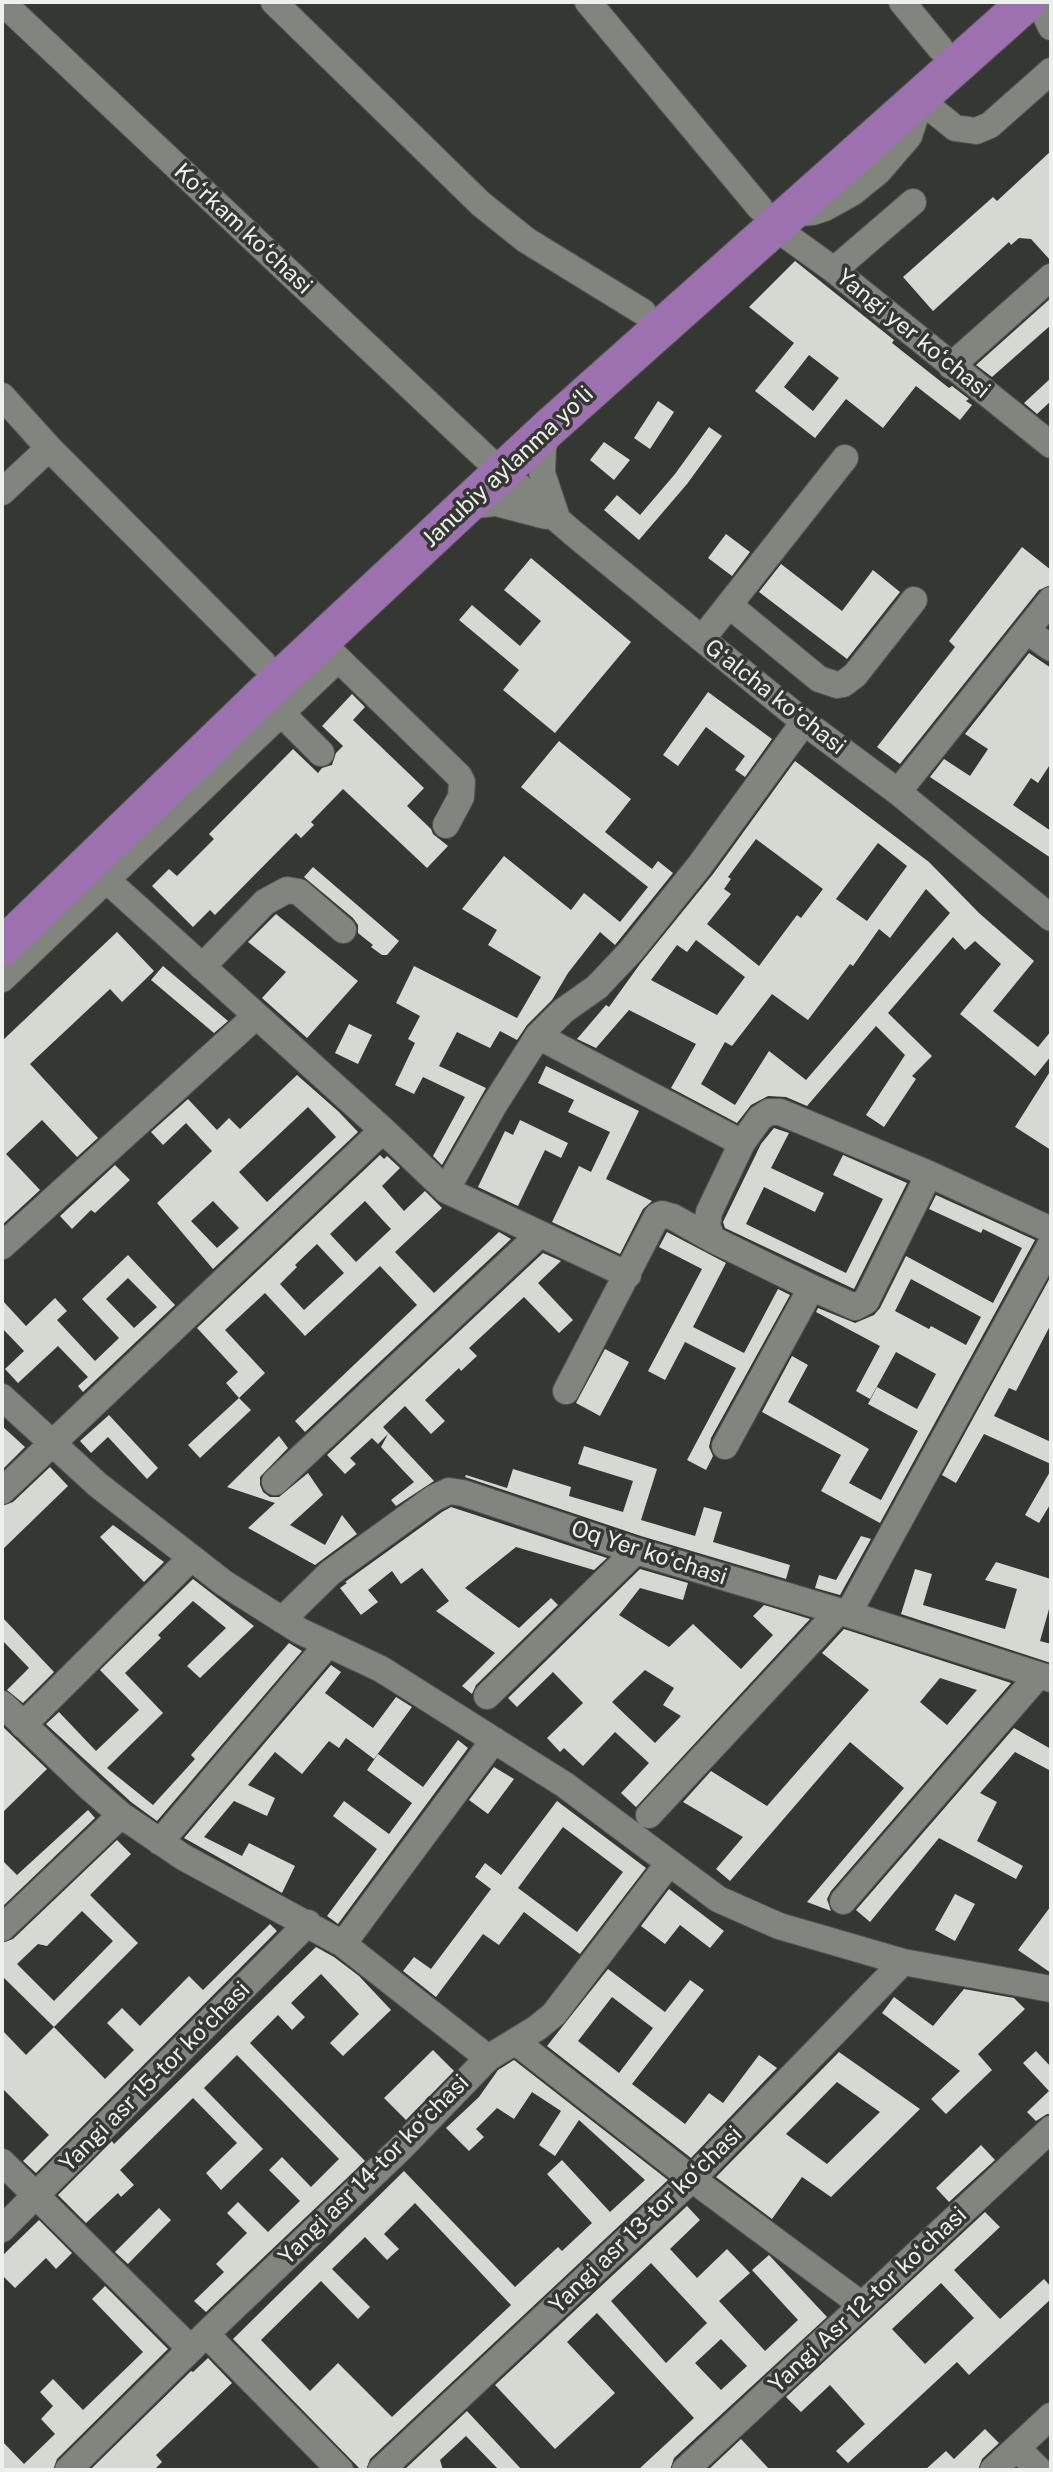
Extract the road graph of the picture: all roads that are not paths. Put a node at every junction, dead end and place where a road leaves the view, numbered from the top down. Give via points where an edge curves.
1 (2, 2) edge
2 (274, 2) edge
3 (588, 2) edge
4 (902, 2) edge
5 (992, 2) edge
6 (1027, 2) edge
7 (1039, 2) edge
8 (1051, 27) edge
9 (940, 48) junction
10 (1051, 71) edge
11 (916, 99) junction
12 (913, 202) dead end
13 (775, 214) junction
14 (834, 270) junction
15 (1051, 277) edge
16 (643, 312) junction
17 (951, 366) junction
18 (2, 396) edge
19 (550, 427) junction
20 (1051, 445) edge
21 (49, 447) junction
22 (845, 458) dead end
23 (493, 463) junction
24 (2, 492) edge
25 (465, 506) junction
26 (558, 520) junction
27 (914, 600) dead end
28 (1051, 600) edge
29 (729, 605) junction
30 (1027, 631) junction
31 (702, 639) junction
32 (1051, 648) edge
33 (329, 650) junction
34 (269, 690) junction
35 (804, 722) junction
36 (321, 753) dead end
37 (898, 792) junction
38 (446, 825) dead end
39 (97, 872) junction
40 (2, 910) edge
41 (1051, 918) edge
42 (343, 930) dead end
43 (2, 947) edge
44 (202, 967) junction
45 (2, 979) edge
46 (256, 1016) junction
47 (538, 1036) junction
48 (383, 1130) junction
49 (742, 1143) junction
50 (929, 1174) junction
51 (446, 1190) junction
52 (1051, 1230) edge
53 (540, 1234) junction
54 (712, 1239) junction
55 (1051, 1244) edge
56 (2, 1246) edge
57 (628, 1275) junction
58 (808, 1286) junction
59 (566, 1391) dead end
60 (2, 1397) edge
61 (52, 1443) junction
62 (724, 1446) dead end
63 (275, 1482) dead end
64 (2, 1491) edge
65 (636, 1550) junction
66 (191, 1558) junction
67 (843, 1613) junction
68 (282, 1620) junction
69 (328, 1644) junction
70 (1045, 1677) edge
71 (487, 1696) dead end
72 (2, 1704) edge
73 (23, 1726) junction
74 (494, 1740) junction
75 (121, 1815) junction
76 (649, 1815) dead end
77 (160, 1842) junction
78 (669, 1863) junction
79 (843, 1901) dead end
80 (308, 1923) junction
81 (2, 1928) edge
82 (343, 1944) junction
83 (903, 1962) junction
84 (1051, 1989) edge
85 (516, 2042) junction
86 (488, 2057) junction
87 (1051, 2129) edge
88 (2, 2162) edge
89 (692, 2179) junction
90 (37, 2196) junction
91 (2, 2230) edge
92 (862, 2305) junction
93 (199, 2342) junction
94 (1051, 2416) edge
95 (1017, 2448) junction
96 (68, 2470) edge
97 (340, 2470) edge
98 (381, 2470) edge
99 (685, 2470) edge
100 (993, 2470) edge
101 (1039, 2470) edge

1 - 23 street, Ko‘rkam ko‘chasi
2 - 16 street via 481,204 526,240
3 - 13 street, Yangi yer koʻchasi
4 - 9 street
5 - 9 highway, Janubiy aylanma yoʻli
6 - 11 highway, Janubiy aylanma yoʻli
7 - 8 street
9 - 13 highway, Janubiy aylanma yoʻli
10 - 11 street via 990,125 976,131 954,128
11 - 13 highway, Janubiy aylanma yoʻli
12 - 14 street
13 - 14 street, Yangi yer koʻchasi
13 - 16 highway, Janubiy aylanma yoʻli
13 - 19 highway, Janubiy aylanma yoʻli
14 - 17 street, Yangi yer koʻchasi
15 - 17 street
16 - 23 highway, Janubiy aylanma yoʻli
17 - 20 street, Yangi yer koʻchasi
18 - 21 street
19 - 23 highway, Janubiy aylanma yoʻli
19 - 26 street via 542,473
21 - 24 street
21 - 34 street
22 - 29 street
23 - 25 highway, Janubiy aylanma yoʻli
23 - 26 street, Gʻalcha koʻchasi
23 - 34 highway, Janubiy aylanma yoʻli
25 - 26 street via 506,504
25 - 33 highway, Janubiy aylanma yoʻli
26 - 31 street, Gʻalcha koʻchasi
27 - 29 street via 855,675 837,685 819,679
28 - 30 street
29 - 31 street
30 - 32 street
30 - 37 street
31 - 35 street, Gʻalcha koʻchasi
33 - 34 highway, Janubiy aylanma yoʻli
33 - 38 street via 459,776 461,797
34 - 36 street
34 - 39 highway, Janubiy aylanma yoʻli via 219,755
34 - 40 highway, Janubiy aylanma yoʻli
35 - 37 street, Gʻalcha koʻchasi
35 - 47 street via 631,951 597,987
37 - 41 street, Gʻalcha koʻchasi
39 - 43 highway, Janubiy aylanma yoʻli
39 - 44 street
39 - 45 street
42 - 44 street via 299,892 287,890 265,902
44 - 46 street
46 - 48 street
46 - 56 street
47 - 49 street
47 - 51 street
48 - 51 street
48 - 61 street
49 - 50 street via 760,1118 780,1112
49 - 54 street via 709,1212
50 - 52 street
50 - 58 street via 866,1301 855,1307
51 - 53 street
53 - 57 street
53 - 63 street
54 - 57 street via 662,1214 657,1216
54 - 58 street
55 - 67 street
57 - 59 street
58 - 62 street via 808,1294
60 - 61 street
61 - 64 street
61 - 66 street
65 - 67 street, Oq Yer koʻchasi
65 - 68 street, Oq Yer koʻchasi via 449,1491 434,1497 330,1573
65 - 71 street
66 - 68 street
66 - 73 street
67 - 70 street, Oq Yer koʻchasi
67 - 76 street
68 - 69 street
69 - 74 street via 381,1669
69 - 77 street
70 - 79 street
72 - 73 street
73 - 75 street
74 - 78 street
74 - 82 street
75 - 77 street
75 - 81 street
77 - 80 street
78 - 83 street via 745,1913
78 - 85 street, Yangi asr 14-tor koʻchasi via 554,2014
80 - 82 street
80 - 90 street, Yangi asr 15-tor koʻchasi
82 - 86 street
83 - 84 street
83 - 89 street, Yangi asr 13-tor koʻchasi
85 - 86 street, Yangi asr 14-tor koʻchasi
85 - 89 street
86 - 93 street, Yangi asr 14-tor koʻchasi via 402,2147
87 - 92 street, Yangi Asr 12-tor koʻchasi
88 - 90 street
89 - 92 street
89 - 98 street, Yangi asr 13-tor koʻchasi
90 - 91 street, Yangi asr 15-tor koʻchasi
90 - 93 street
92 - 99 street, Yangi Asr 12-tor koʻchasi
93 - 96 street, Yangi asr 14-tor koʻchasi
93 - 97 street
94 - 95 street
95 - 100 street
95 - 101 street

